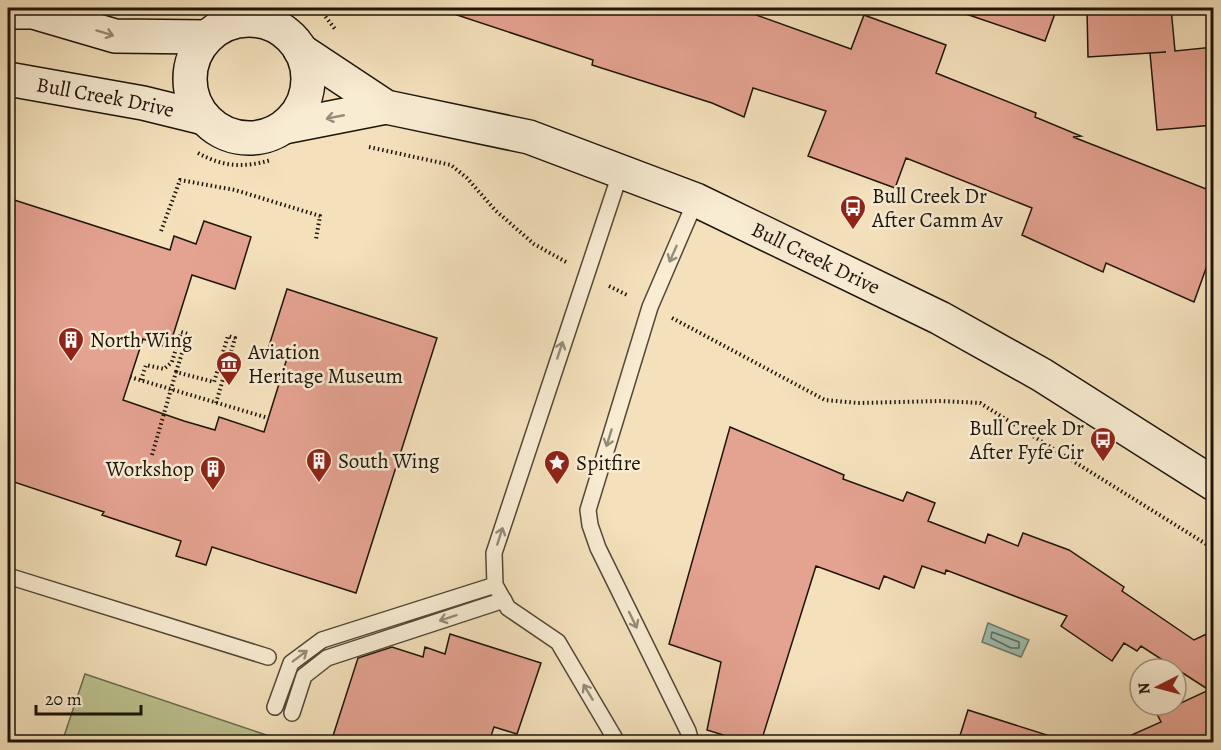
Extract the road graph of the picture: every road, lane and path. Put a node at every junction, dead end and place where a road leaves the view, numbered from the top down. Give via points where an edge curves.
1 (298, 8) edge
2 (8, 12) edge
3 (220, 23) edge
4 (297, 46) junction
5 (8, 79) edge
6 (386, 107) junction
7 (204, 118) junction
8 (284, 127) junction
9 (621, 171) junction
10 (696, 200) junction
11 (161, 231) dead end
12 (316, 239) dead end
13 (608, 286) dead end
14 (637, 301) dead end
15 (666, 315) dead end
16 (176, 372) junction
17 (130, 377) dead end
18 (141, 380) junction
19 (171, 389) junction
20 (216, 402) junction
21 (268, 418) dead end
22 (152, 455) dead end
23 (1214, 484) edge
24 (1214, 549) edge
25 (8, 576) edge
26 (495, 585) junction
27 (504, 600) junction
28 (268, 657) dead end
29 (275, 707) dead end
30 (292, 713) dead end
31 (617, 742) edge
32 (691, 742) edge

1 - 4 main road
2 -> 3 main road, Bull Creek Drive via 33,12 115,36
3 - 4 main road, Bull Creek Drive via 261,21 280,28
3 - 7 main road, Bull Creek Drive via 196,51 190,68 190,86
4 - 6 main road, Bull Creek Drive
4 - 8 main road via 307,66 306,91 297,115
5 - 7 main road, Bull Creek Drive
6 -> 8 main road, Bull Creek Drive
6 - 9 main road, Bull Creek Drive via 529,137
7 - 8 main road, Bull Creek Drive via 218,130 251,139
9 - 10 main road, Bull Creek Drive
26 -> 9 lane via 494,553
10 - 23 main road, Bull Creek Drive via 940,318 1042,375
10 -> 32 lane via 650,307 588,510 598,548
11 - 12 path via 180,180 235,190 320,216
13 - 14 path
15 - 24 path via 825,400 980,403
16 - 18 path via 188,334 181,332 172,362 164,369 146,365
16 - 19 path
16 - 20 path via 214,382 228,336 235,338
17 - 18 path
18 - 19 path
19 - 20 path
19 - 22 path
20 - 21 path
25 - 28 lane
26 - 27 lane
29 -> 26 lane via 291,663 322,640
27 -> 30 lane via 327,658 304,676
31 -> 27 lane via 558,642 508,608

